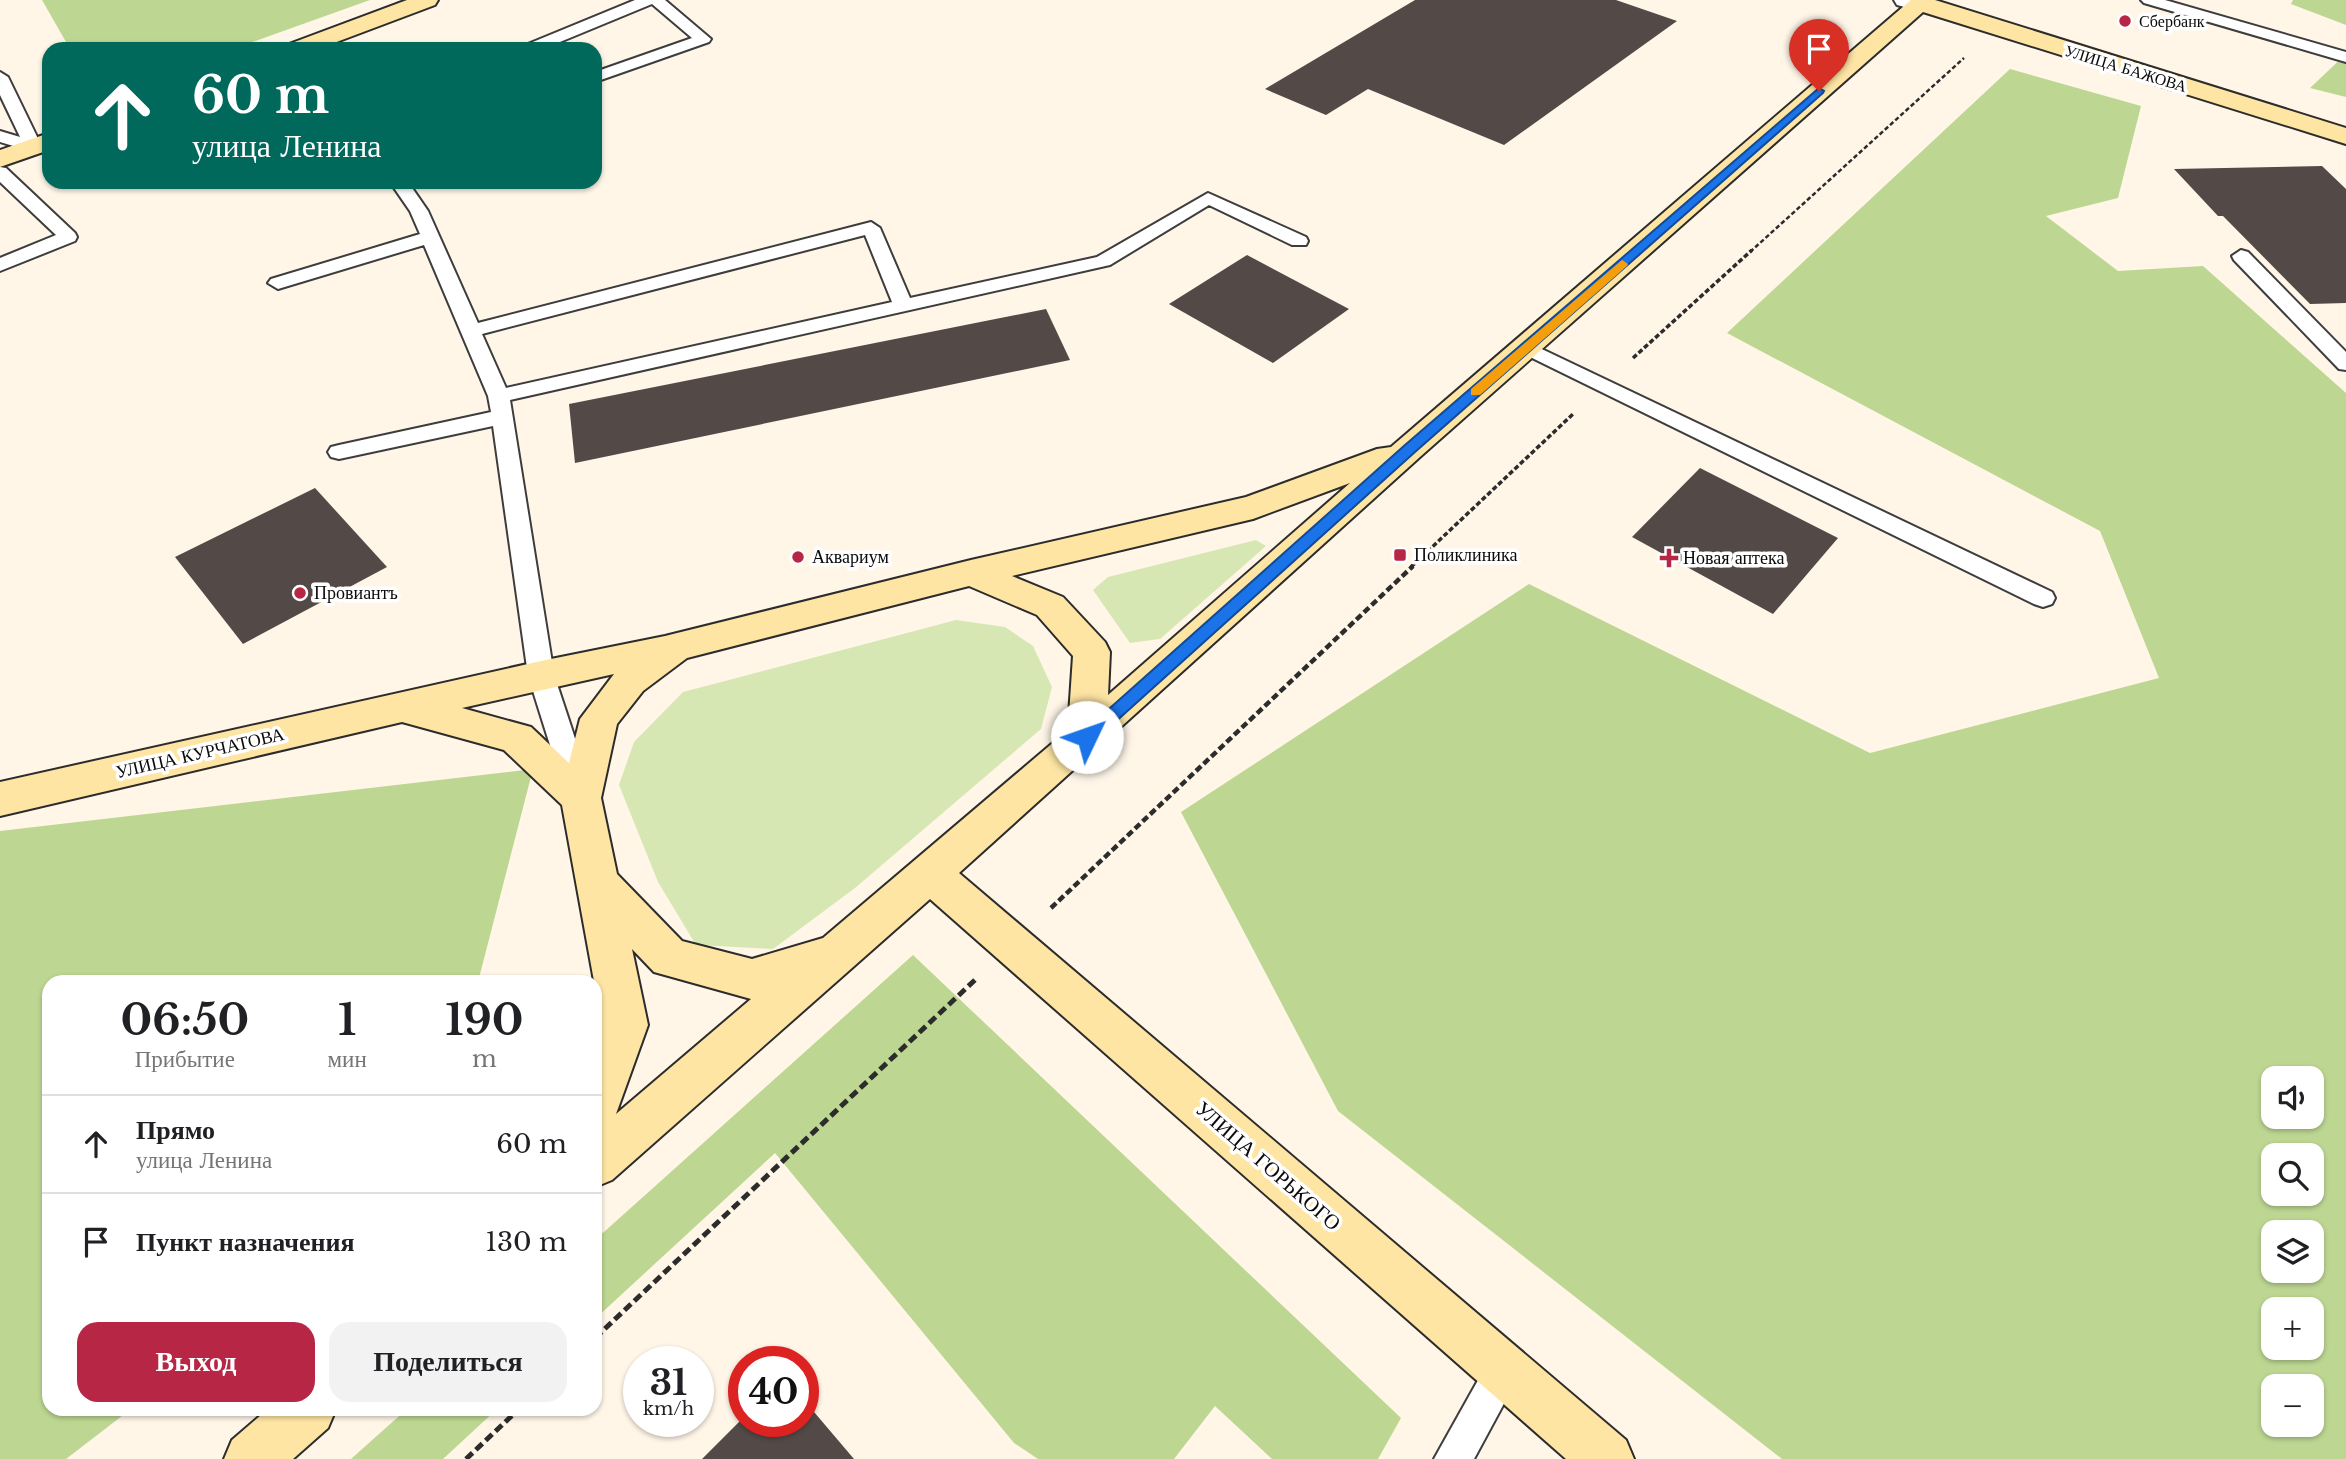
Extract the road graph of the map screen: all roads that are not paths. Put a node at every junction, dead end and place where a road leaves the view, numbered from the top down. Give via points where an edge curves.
1 (427, 0) edge
2 (648, 0) edge
3 (656, 0) edge
4 (2150, 0) edge
5 (1916, 1) edge
6 (316, 42) edge
7 (546, 42) edge
8 (2346, 57) edge
9 (602, 75) edge
10 (0, 77) edge
11 (0, 136) edge
12 (2346, 136) edge
13 (41, 144) edge
14 (0, 159) edge
15 (0, 172) edge
16 (404, 189) edge
17 (430, 237) junction
18 (1299, 241) dead end
19 (2242, 256) dead end
20 (0, 265) edge
21 (278, 282) dead end
22 (904, 305) junction
23 (471, 331) junction
24 (1527, 348) junction
25 (2346, 364) edge
26 (500, 406) junction
27 (1410, 449) junction
28 (339, 452) dead end
29 (971, 573) junction
30 (2043, 598) dead end
31 (676, 647) junction
32 (541, 675) junction
33 (401, 707) junction
34 (1087, 737) junction
35 (581, 798) junction
36 (0, 799) edge
37 (929, 873) junction
38 (598, 883) junction
39 (837, 951) junction
40 (602, 1089) edge
41 (602, 1157) edge
42 (1504, 1370) junction
43 (301, 1416) edge
44 (251, 1459) edge
45 (1453, 1459) edge
46 (1607, 1459) edge

1 - 6 street
2 - 7 lane
3 - 9 lane via 703,39
4 - 8 lane
5 - 12 street, УЛИЦА БАЖОВА
5 - 24 street
10 - 13 lane
11 - 13 lane
13 - 14 street
15 - 20 lane via 68,237
16 - 17 lane
17 - 21 lane
17 - 23 lane
18 - 22 lane via 1208,198 1103,261
19 - 25 lane
22 - 23 lane via 871,228
22 - 26 lane
23 - 26 lane
24 - 27 street
24 - 30 lane
26 - 28 lane
26 - 32 lane
27 - 29 street, УЛИЦА КУРЧАТОВА via 1253,507
27 - 34 street
29 - 31 street, УЛИЦА КУРЧАТОВА
29 - 34 street via 1050,606 1092,652
31 - 32 street, УЛИЦА КУРЧАТОВА
31 - 35 street via 630,681 599,719
32 - 33 street, УЛИЦА КУРЧАТОВА
32 - 35 lane
33 - 35 street via 517,738
33 - 36 street, УЛИЦА КУРЧАТОВА
34 - 37 street
35 - 38 street
37 - 39 street
37 - 42 street, УЛИЦА ГОРЬКОГО
38 - 39 street via 669,958 752,979
38 - 40 street via 625,1025
39 - 41 street
42 - 45 lane
42 - 46 street, УЛИЦА ГОРЬКОГО
43 - 44 street

